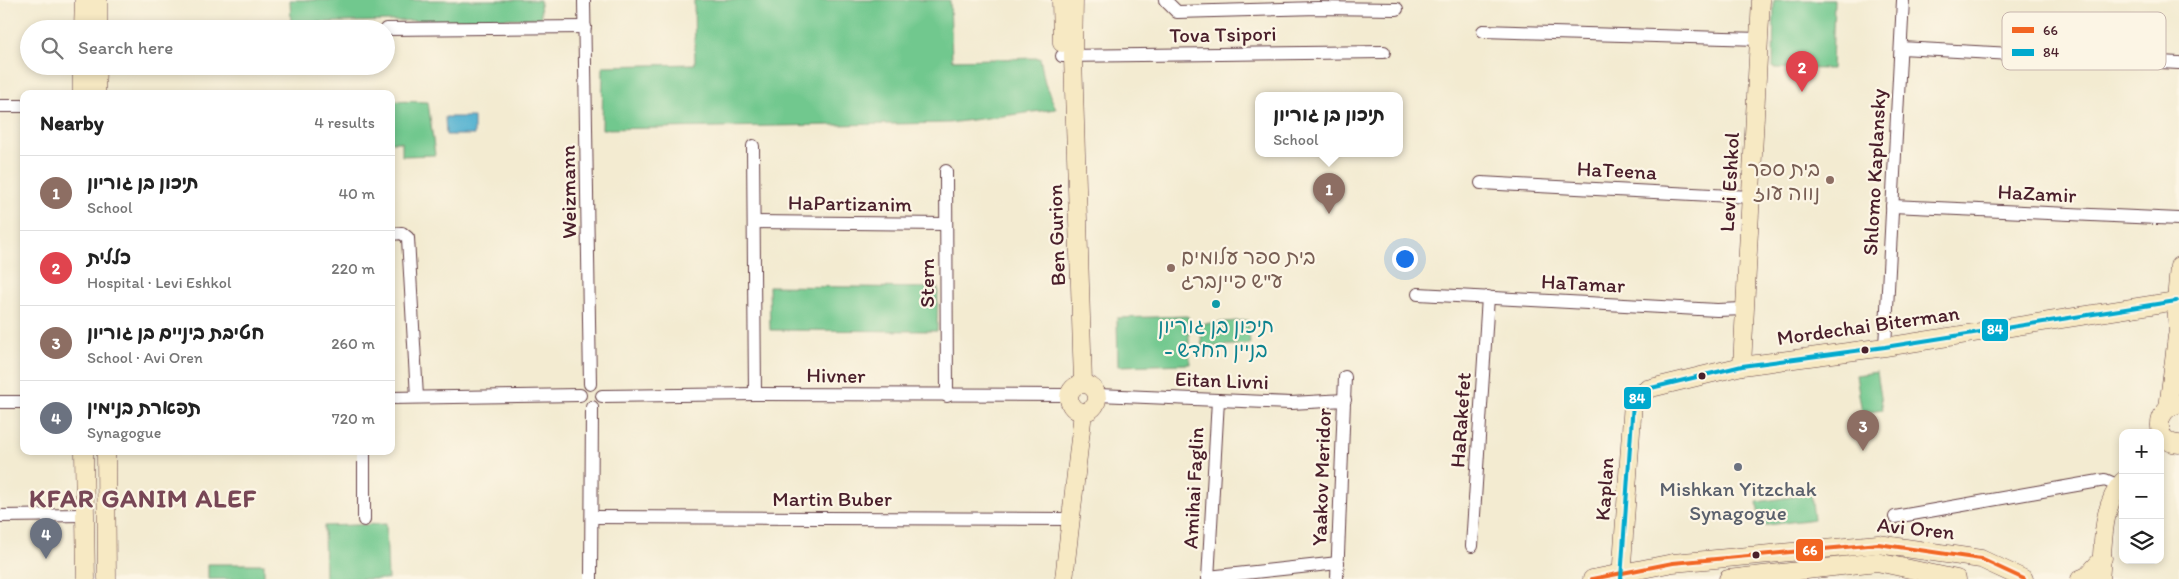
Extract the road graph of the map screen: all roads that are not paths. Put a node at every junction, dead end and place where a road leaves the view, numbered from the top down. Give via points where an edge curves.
1 (84, 0) edge
2 (98, 0) edge
3 (584, 0) edge
4 (1061, 0) edge
5 (1074, 0) edge
6 (1165, 0) edge
7 (1761, 0) edge
8 (1903, 0) edge
9 (1318, 4) edge
10 (1398, 9) dead end
11 (83, 20) edge
12 (98, 20) edge
13 (585, 27) junction
14 (395, 29) edge
15 (1483, 31) dead end
16 (1760, 39) junction
17 (1901, 48) junction
18 (1384, 52) dead end
19 (2002, 53) edge
20 (1068, 57) junction
21 (2166, 62) edge
22 (2179, 63) edge
23 (82, 75) edge
24 (97, 75) edge
25 (83, 90) edge
26 (96, 90) edge
27 (0, 106) edge
28 (20, 106) edge
29 (753, 146) dead end
30 (946, 171) dead end
31 (1481, 183) dead end
32 (1751, 197) junction
33 (1892, 206) junction
34 (2179, 220) edge
35 (754, 222) junction
36 (946, 224) junction
37 (395, 234) edge
38 (2179, 266) edge
39 (1418, 294) dead end
40 (1488, 298) junction
41 (2176, 301) junction
42 (1745, 310) junction
43 (2178, 340) edge
44 (1885, 347) junction
45 (1742, 366) junction
46 (1345, 376) dead end
47 (1083, 383) junction
48 (590, 384) junction
49 (755, 394) junction
50 (580, 395) junction
51 (1069, 395) junction
52 (602, 396) junction
53 (946, 396) junction
54 (1098, 396) junction
55 (417, 397) junction
56 (395, 398) edge
57 (1218, 400) junction
58 (1345, 400) junction
59 (0, 402) edge
60 (20, 402) edge
61 (1633, 402) joint
62 (2173, 406) edge
63 (592, 407) junction
64 (1083, 412) junction
65 (2168, 441) edge
66 (84, 455) edge
67 (106, 455) edge
68 (364, 455) edge
69 (2119, 483) edge
70 (2119, 487) edge
71 (85, 515) junction
72 (0, 516) edge
73 (592, 517) junction
74 (1895, 517) dead end
75 (364, 520) dead end
76 (1071, 520) junction
77 (1472, 546) dead end
78 (2102, 558) junction
79 (1338, 563) junction
80 (1621, 576) edge
81 (1208, 578) edge
82 (86, 579) edge
83 (107, 579) edge
84 (591, 579) edge
85 (1064, 579) edge
86 (1337, 579) edge
87 (1592, 579) edge
88 (1728, 579) edge
89 (1957, 579) edge
90 (2024, 579) edge
91 (2080, 579) edge
92 (2100, 579) edge
93 (2110, 579) edge

1 - 11 street
2 - 12 street
3 - 13 street, Weizmann
4 - 20 street, Ben Gurion
5 - 20 street, Ben Gurion
6 - 9 street via 1177,12
7 - 16 street, Levi Eshkol
8 - 17 street, Shlomo Kaplansky
9 - 10 street
13 - 14 street
13 - 48 street, Weizmann
15 - 16 street
16 - 32 street, Levi Eshkol
17 - 19 street
17 - 33 street, Shlomo Kaplansky
18 - 20 street, Tova Tsipori
20 - 47 street, Ben Gurion via 1074,86
21 - 22 street
23 - 25 street
24 - 26 street
27 - 28 street
29 - 35 street
30 - 36 street, Stern
31 - 32 street, HaTeena
32 - 42 street, Levi Eshkol
33 - 34 street, HaZamir
33 - 44 street, Shlomo Kaplansky
35 - 36 street, HaPartizanim
35 - 49 street
36 - 53 street, Stern
37 - 55 street via 408,238
38 - 41 street
39 - 40 street, HaTamar
40 - 42 street, HaTamar
40 - 77 street, HaRakefet
41 - 43 street
41 - 44 street, Mordechai Biterman
42 - 45 street, Levi Eshkol
43 - 62 street
44 - 45 street, Mordechai Biterman
45 - 61 street, Mordechai Biterman via 1647,389
46 - 58 street, Yaakov Meridor
47 - 51 street via 1074,387
47 - 54 street via 1093,387
48 - 50 street via 583,387
48 - 52 street via 600,389
49 - 52 street, Hivner
49 - 53 street, Hivner
50 - 55 street
50 - 63 street via 583,404
51 - 53 street, Hivner
51 - 64 street via 1071,405
52 - 63 street via 600,403
54 - 57 street, Eitan Livni
54 - 64 street via 1096,405
55 - 56 street
57 - 58 street, Eitan Livni via 1291,403
57 - 81 street, Amihai Faglin
58 - 79 street, Yaakov Meridor
59 - 60 street
61 - 80 street, Kaplan
62 - 65 street via 2163,412 2159,425
63 - 73 street
64 - 76 street
66 - 71 street
67 - 83 street
68 - 75 street
69 - 74 street via 2105,480
70 - 78 street via 2110,504 2102,536
71 - 72 street
71 - 82 street
73 - 76 street, Martin Buber
73 - 84 street
76 - 85 street
78 - 91 street via 2087,576
78 - 92 street
78 - 93 street
79 - 81 street
79 - 86 street, Yaakov Meridor
80 - 87 street, Avi Oren
80 - 90 street, Avi Oren via 1673,563 1878,544 1981,559
88 - 89 street, Avi Oren via 1877,562

